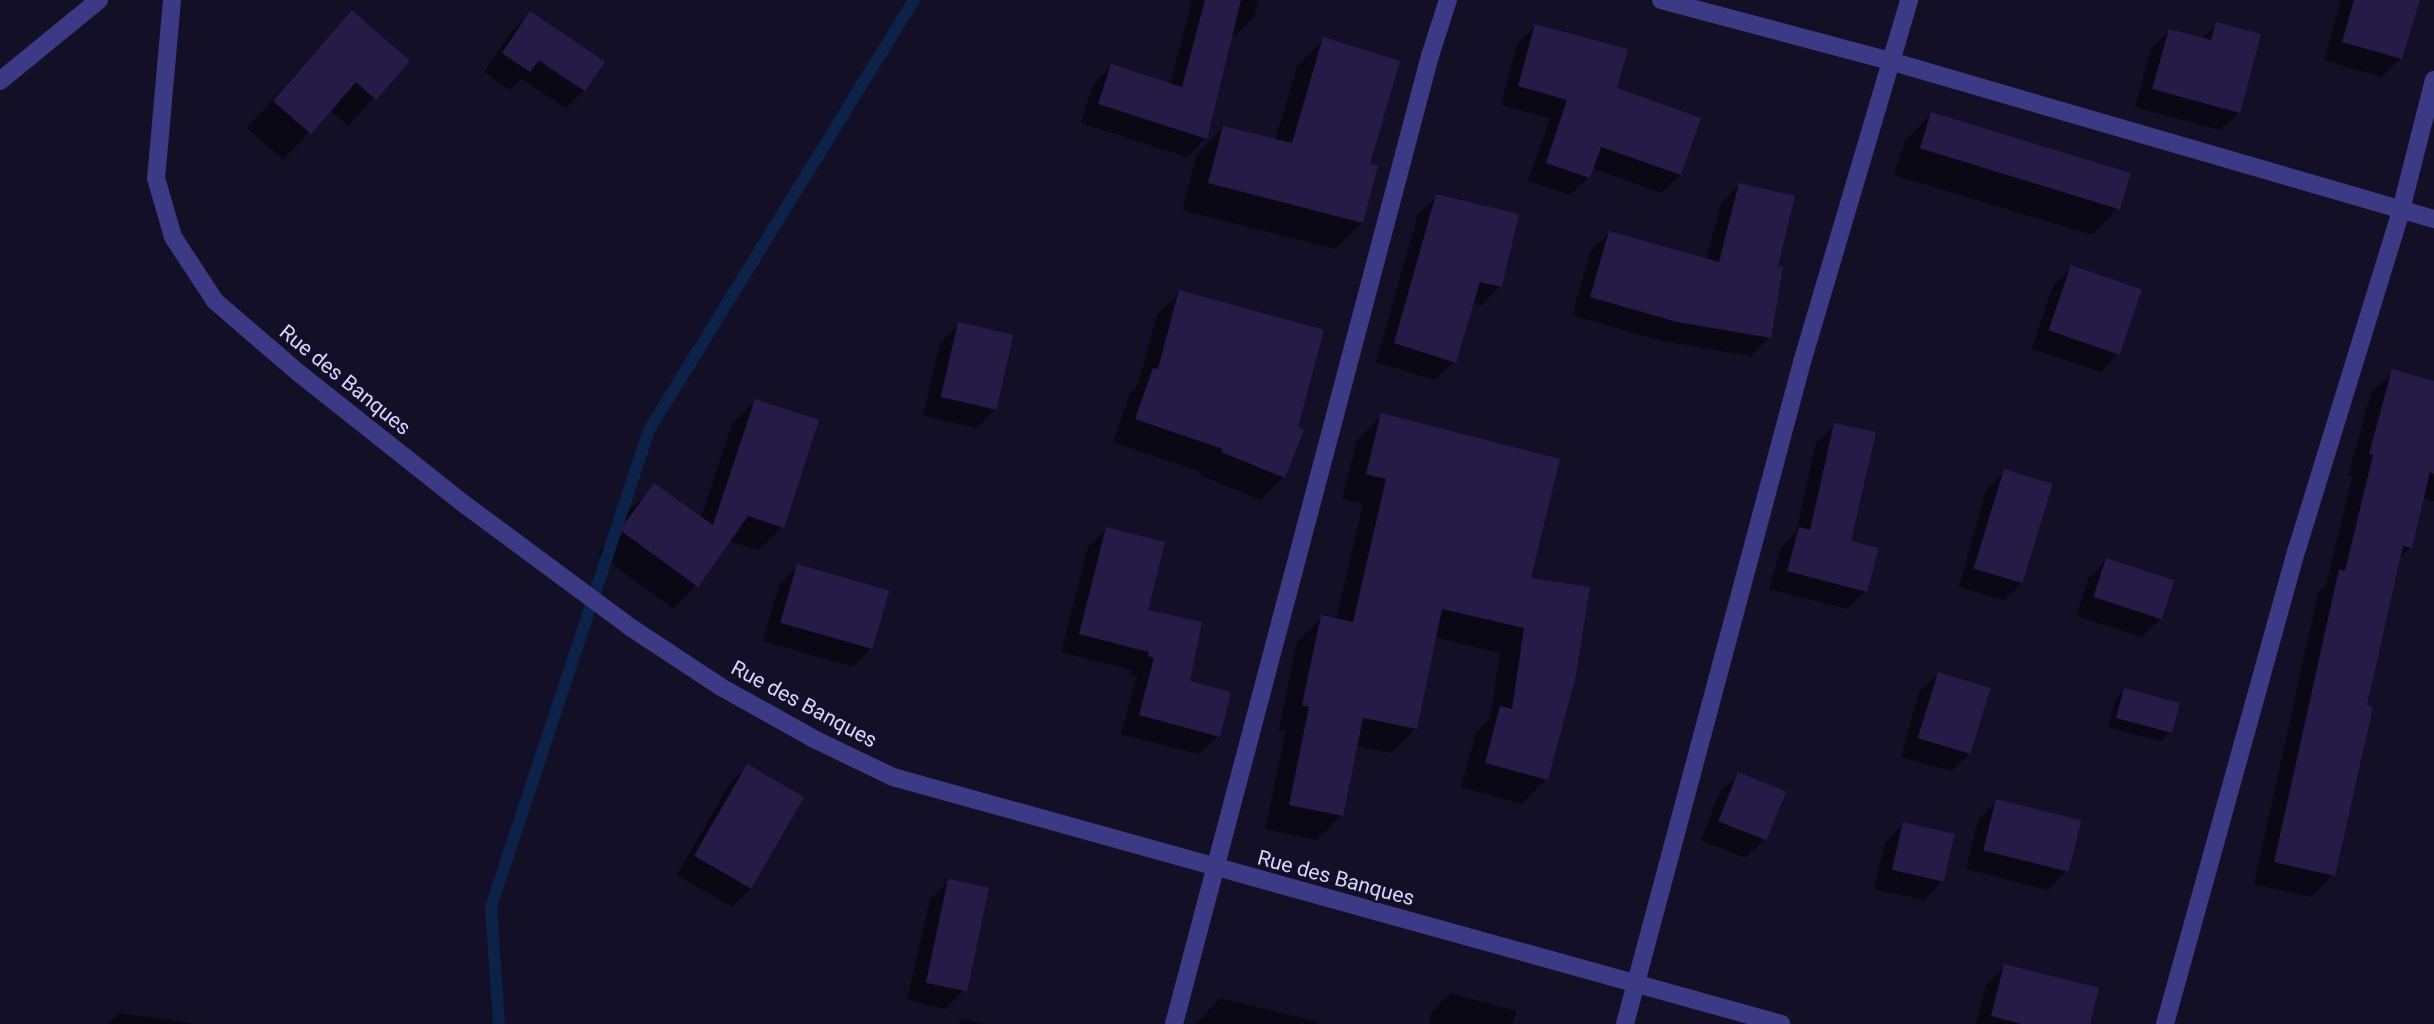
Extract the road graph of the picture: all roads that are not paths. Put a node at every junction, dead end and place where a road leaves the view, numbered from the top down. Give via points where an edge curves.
1 (99, 0) edge
2 (172, 0) edge
3 (1448, 0) edge
4 (1661, 0) edge
5 (1909, 0) edge
6 (1890, 61) junction
7 (2434, 80) edge
8 (0, 81) edge
9 (2401, 210) junction
10 (2434, 219) edge
11 (1215, 868) junction
12 (1637, 984) junction
13 (1174, 1024) edge
14 (1625, 1024) edge
15 (1781, 1024) edge
16 (2165, 1024) edge

1 - 8 street
2 - 11 street, Rue des Banques via 156,178 173,237 215,301 300,374 629,627 721,687 814,739 893,777
3 - 11 street
4 - 6 street
5 - 6 street
6 - 9 street
6 - 12 street via 1726,636
7 - 9 street
9 - 10 street
9 - 16 street via 2297,549
11 - 12 street, Rue des Banques
11 - 13 street
12 - 14 street
12 - 15 street, Rue des Banques

